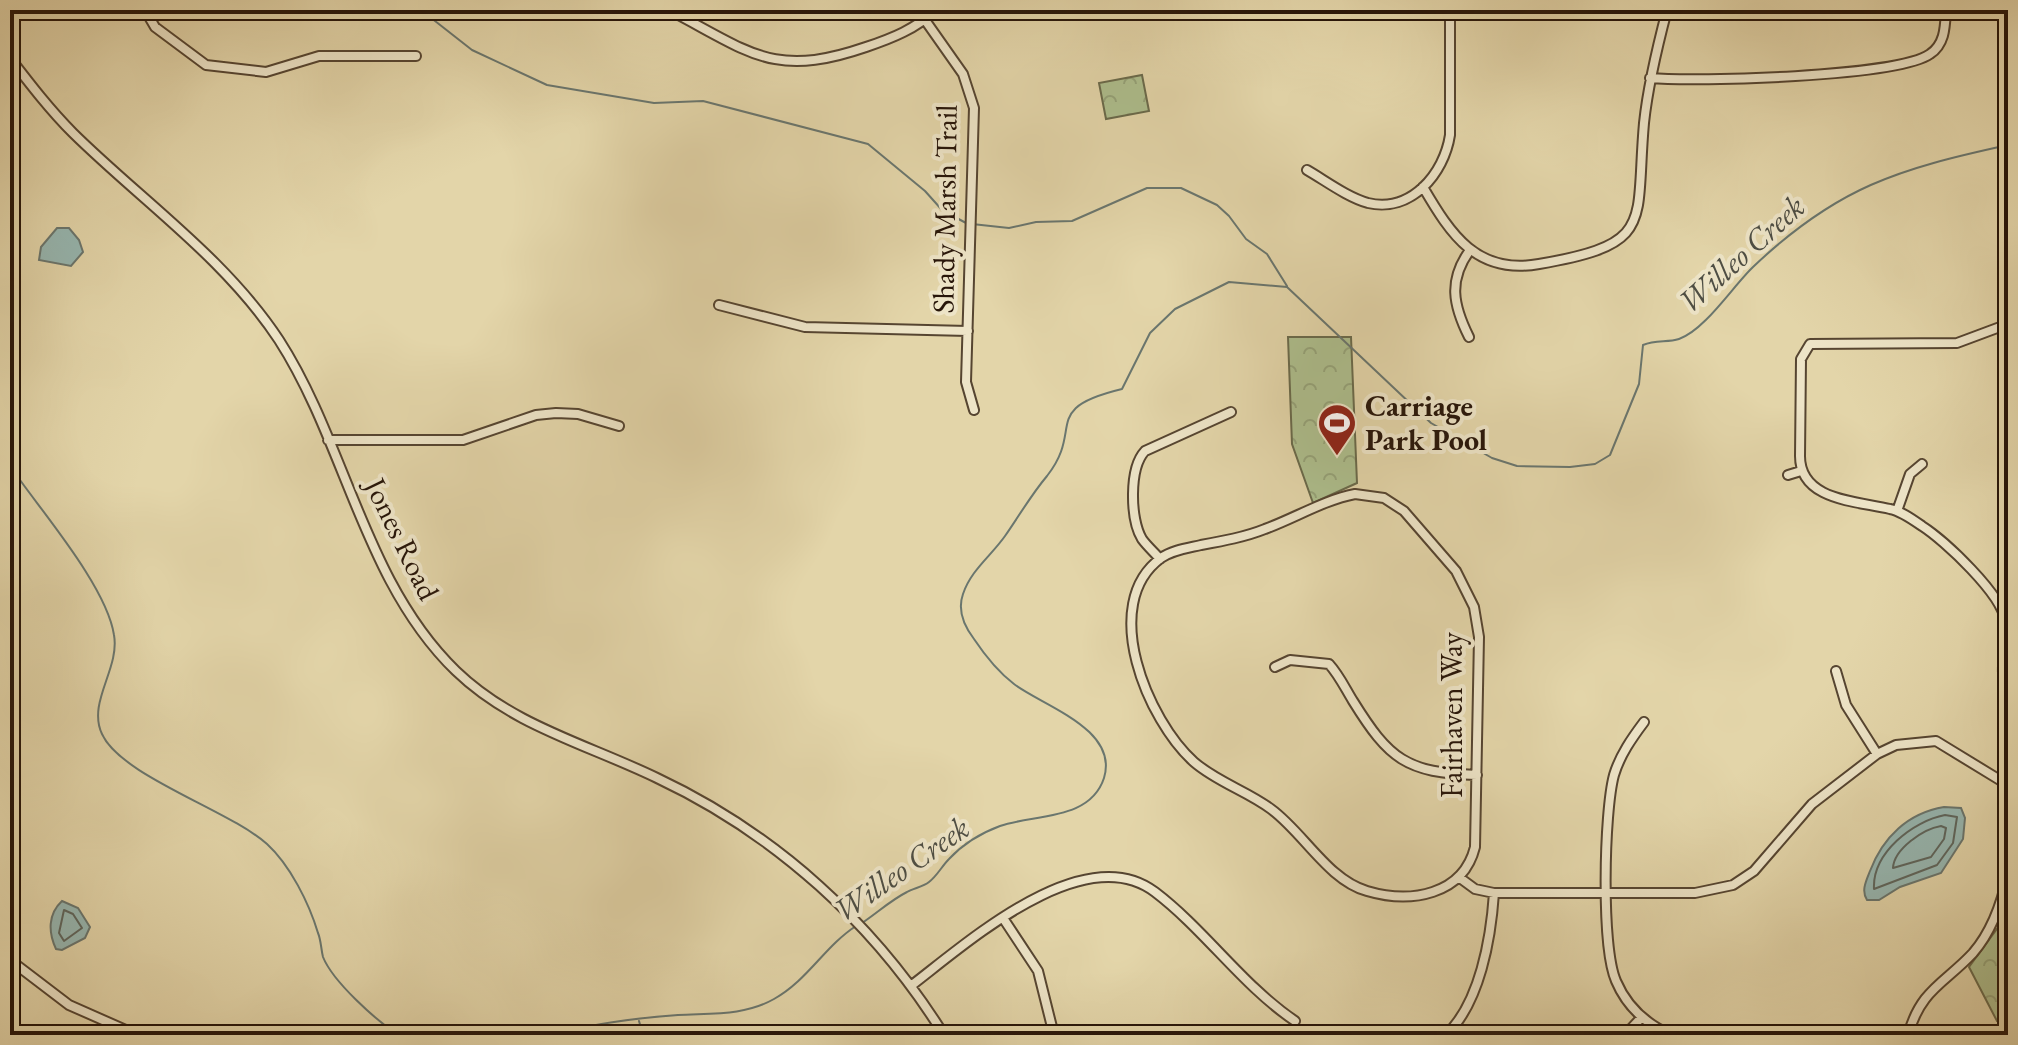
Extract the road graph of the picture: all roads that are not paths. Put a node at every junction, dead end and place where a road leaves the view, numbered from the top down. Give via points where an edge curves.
1 (145, 10) edge
2 (669, 10) edge
3 (936, 10) edge
4 (1450, 10) edge
5 (1667, 10) edge
6 (1946, 10) edge
7 (925, 20) junction
8 (416, 56) dead end
9 (10, 58) edge
10 (1650, 78) junction
11 (1307, 170) dead end
12 (1423, 187) junction
13 (1470, 250) junction
14 (719, 305) dead end
15 (2008, 324) edge
16 (968, 331) junction
17 (1469, 337) dead end
18 (974, 410) dead end
19 (1231, 412) dead end
20 (619, 426) dead end
21 (328, 440) junction
22 (1922, 464) dead end
23 (1801, 471) junction
24 (1788, 475) dead end
25 (1897, 511) junction
26 (1160, 559) junction
27 (2005, 608) edge
28 (1275, 667) dead end
29 (1836, 671) dead end
30 (2008, 699) edge
31 (1644, 722) dead end
32 (1877, 754) junction
33 (1477, 775) junction
34 (2008, 785) edge
35 (2008, 874) edge
36 (1460, 878) junction
37 (1494, 893) junction
38 (1608, 893) junction
39 (1003, 918) junction
40 (10, 960) edge
41 (912, 985) junction
42 (1641, 1018) junction
43 (1295, 1021) dead end
44 (137, 1035) edge
45 (944, 1035) edge
46 (1054, 1035) edge
47 (1448, 1035) edge
48 (1625, 1035) edge
49 (1671, 1035) edge
50 (1908, 1035) edge

1 - 8 street via 155,27 206,65 266,72 319,56
2 - 7 street via 755,54 791,63 834,58 895,37
3 - 7 street
4 - 12 street via 1448,150
5 - 10 street
6 - 10 street via 1941,43 1923,58 1852,71 1723,81
7 - 16 street, Shady Marsh Trail via 963,74 974,108
9 - 21 street, Jones Road via 72,132 238,287 284,349
10 - 13 street via 1642,199 1620,238 1591,255 1524,267 1503,265
11 - 12 street via 1373,204 1400,201
12 - 13 street via 1448,230
13 - 17 street via 1461,261 1454,290 1456,312
14 - 16 street via 805,327
15 - 23 street via 1957,343 1803,343
16 - 18 street, Shady Marsh Trail via 966,382
19 - 26 street via 1138,459 1133,479 1139,531
20 - 21 street via 556,413 463,440
21 - 41 street, Jones Road via 402,601 457,672 525,722 655,776 712,807 791,862 839,904
22 - 25 street via 1910,474
23 - 24 street
23 - 25 street via 1808,482 1845,502
25 - 27 street via 1937,537
26 - 33 street, Fairhaven Way via 1266,529 1342,496 1365,494 1394,504 1456,571 1474,607 1479,637
26 - 36 street via 1144,577 1134,601 1136,669 1193,761 1273,810 1356,887 1382,894 1425,894
27 - 30 street via 2003,681
28 - 33 street via 1290,660 1329,664 1371,731 1399,760 1427,772
29 - 32 street via 1846,705
31 - 38 street via 1614,774
32 - 34 street via 1904,742 1936,741
32 - 38 street via 1800,815 1762,863 1733,885 1695,893
33 - 36 street, Fairhaven Way via 1475,847
35 - 50 street via 1987,933 1973,953 1928,992
36 - 37 street via 1475,889
37 - 38 street
37 - 47 street via 1491,926 1470,999
38 - 42 street via 1612,972 1623,997
39 - 41 street
39 - 43 street via 1032,899 1084,881 1117,878 1140,884
39 - 46 street via 1038,971
40 - 44 street via 61,1000
41 - 45 street, Jones Road
42 - 48 street
42 - 49 street

